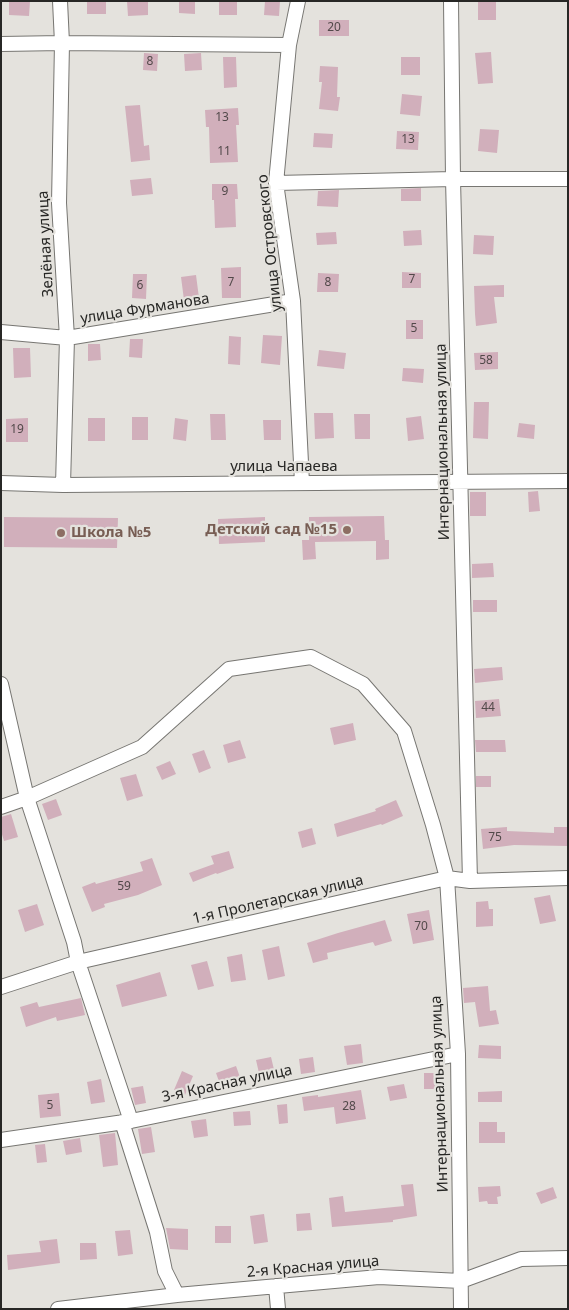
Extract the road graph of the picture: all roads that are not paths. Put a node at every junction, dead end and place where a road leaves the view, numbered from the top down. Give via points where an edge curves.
1 (60, 1) edge
2 (298, 1) edge
3 (451, 1) edge
4 (62, 43) junction
5 (1, 44) edge
6 (289, 46) junction
7 (452, 179) junction
8 (568, 179) edge
9 (276, 182) junction
10 (293, 301) junction
11 (1, 332) edge
12 (67, 338) junction
13 (568, 481) edge
14 (460, 482) junction
15 (1, 483) edge
16 (302, 483) junction
17 (63, 485) junction
18 (1, 684) edge
19 (28, 798) junction
20 (1, 807) edge
21 (447, 878) junction
22 (568, 878) edge
23 (470, 881) junction
24 (78, 962) junction
25 (1, 987) edge
26 (458, 1054) junction
27 (126, 1121) junction
28 (1, 1140) edge
29 (568, 1258) edge
30 (461, 1281) junction
31 (276, 1286) junction
32 (177, 1295) junction
33 (58, 1309) edge
34 (278, 1309) edge
35 (461, 1309) edge

1 - 4 street, Зелёная улица
2 - 6 street, улица Островского
3 - 7 street, Интернациональная улица
4 - 5 street
4 - 6 street
4 - 12 street, Зелёная улица via 59,203
6 - 9 street, улица Островского
7 - 8 street
7 - 9 street
7 - 14 street, Интернациональная улица
9 - 10 street, улица Островского
10 - 12 street, улица Фурманова
10 - 16 street, улица Островского
11 - 12 street, улица Фурманова
12 - 17 street, Зелёная улица
13 - 14 street, улица Чапаева
14 - 16 street, улица Чапаева
14 - 23 street, Интернациональная улица
15 - 17 street, улица Чапаева
16 - 17 street, улица Чапаева
18 - 19 street
19 - 20 street, Интернациональная улица
19 - 21 street, Интернациональная улица via 142,747 229,669 311,657 363,684 404,731
19 - 24 street
21 - 23 street, 1-я Пролетарская улица
21 - 24 street, 1-я Пролетарская улица
21 - 26 street, Интернациональная улица
22 - 23 street, 1-я Пролетарская улица
24 - 25 street, 1-я Пролетарская улица
24 - 27 street
26 - 27 street, 3-я Красная улица
26 - 30 street, Интернациональная улица
27 - 28 street, 3-я Красная улица
27 - 32 street via 158,1232 165,1271
29 - 30 street, 2-я Красная улица via 521,1260
30 - 31 street, 2-я Красная улица via 379,1277
30 - 35 street, Интернациональная улица
31 - 32 street, 2-я Красная улица
31 - 34 street
32 - 33 street, 2-я Красная улица

